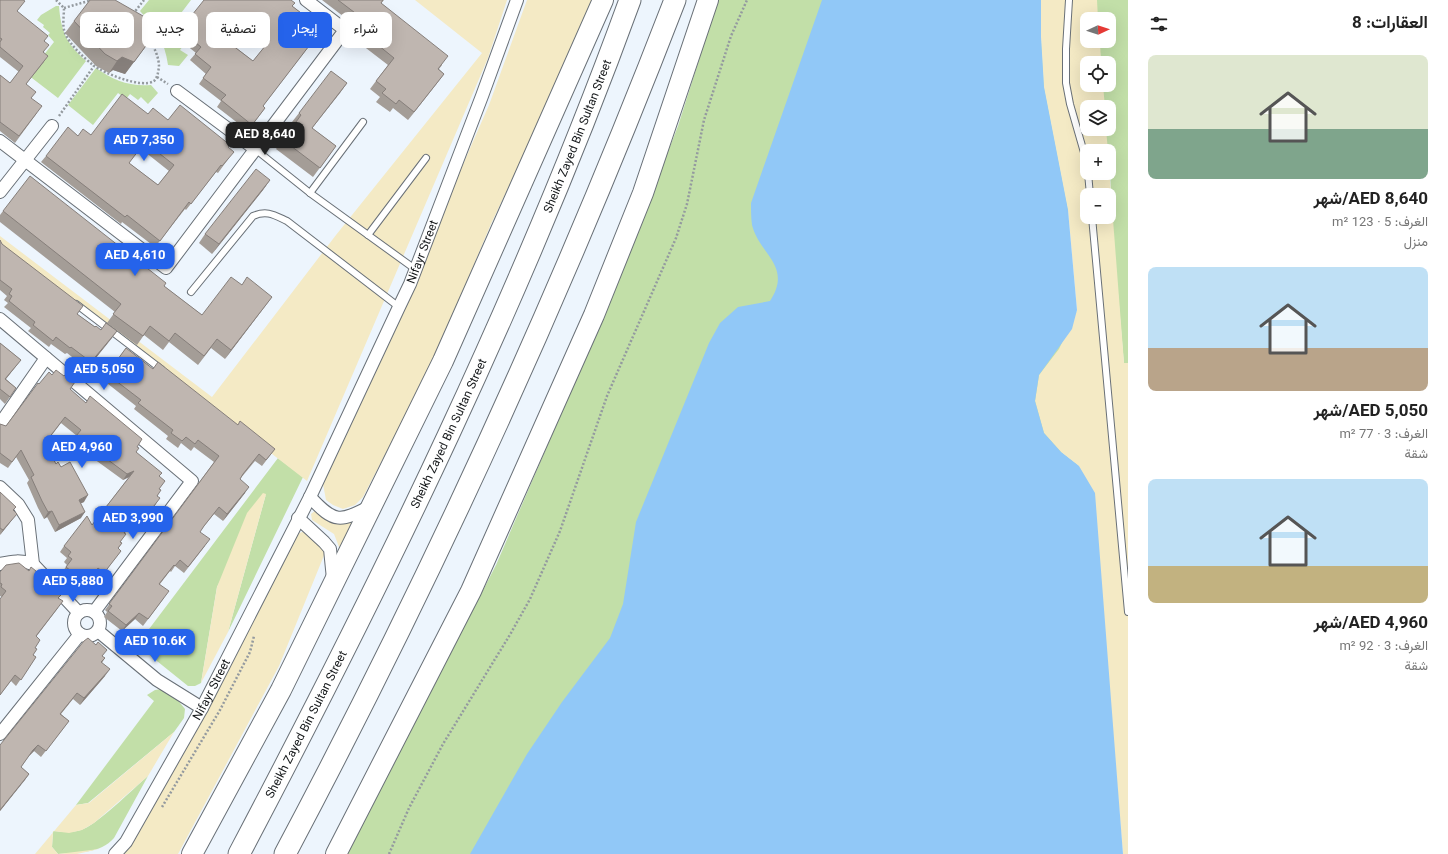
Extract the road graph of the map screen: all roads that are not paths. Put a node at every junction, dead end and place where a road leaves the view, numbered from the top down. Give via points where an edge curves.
1 (306, 0) edge
2 (517, 0) edge
3 (604, 0) edge
4 (630, 0) edge
5 (675, 0) edge
6 (708, 0) edge
7 (1069, 0) edge
8 (177, 91) dead end
9 (363, 122) dead end
10 (52, 126) road end
11 (0, 142) edge
12 (1082, 144) edge
13 (255, 149) junction
14 (426, 158) dead end
15 (25, 160) junction
16 (0, 192) edge
17 (310, 193) junction
18 (1093, 224) edge
19 (368, 235) junction
20 (415, 270) junction
21 (191, 292) dead end
22 (69, 299) edge
23 (399, 307) junction
24 (0, 319) edge
25 (46, 358) junction
26 (169, 375) edge
27 (0, 424) edge
28 (0, 487) edge
29 (310, 497) junction
30 (371, 506) junction
31 (298, 518) junction
32 (0, 564) edge
33 (33, 564) junction
34 (333, 584) junction
35 (94, 612) junction
36 (1128, 612) edge
37 (79, 613) junction
38 (98, 631) junction
39 (80, 634) junction
40 (202, 708) junction
41 (0, 734) edge
42 (115, 854) edge
43 (192, 854) edge
44 (239, 854) edge
45 (285, 854) edge
46 (336, 854) edge

1 - 13 street via 345,30
2 - 20 street, Nifayr Street
3 - 30 main road via 443,361
4 - 44 highway, Sheikh Zayed Bin Sultan Street via 555,192 429,477 360,621
5 - 45 highway via 597,195 471,483 394,642
6 - 46 main road via 643,193 594,315 471,592
7 - 12 lane via 1066,83
8 - 13 street
9 - 17 lane
10 - 15 street
11 - 15 street
13 - 15 street via 166,268
13 - 17 lane
14 - 19 lane
15 - 16 street
17 - 19 lane
18 - 36 lane
19 - 20 lane
20 - 23 street, Nifayr Street
21 - 23 lane via 253,216 262,212 271,213 287,221
22 - 26 lane
23 - 29 street, Nifayr Street
24 - 25 street
25 - 27 street
25 - 35 street via 192,481
28 - 33 street via 18,504 28,520
29 - 30 street via 324,512 342,519
29 - 31 street, Nifayr Street
30 - 34 main road
31 - 34 street via 330,549
31 - 40 street, Nifayr Street
32 - 33 street via 22,561
33 - 37 street
34 - 43 main road via 281,690
35 - 37 street via 86,610
35 - 38 street via 100,621
37 - 39 street via 74,624
38 - 39 street via 91,636
38 - 40 street via 156,680
39 - 41 street
40 - 42 street, Nifayr Street via 126,842

